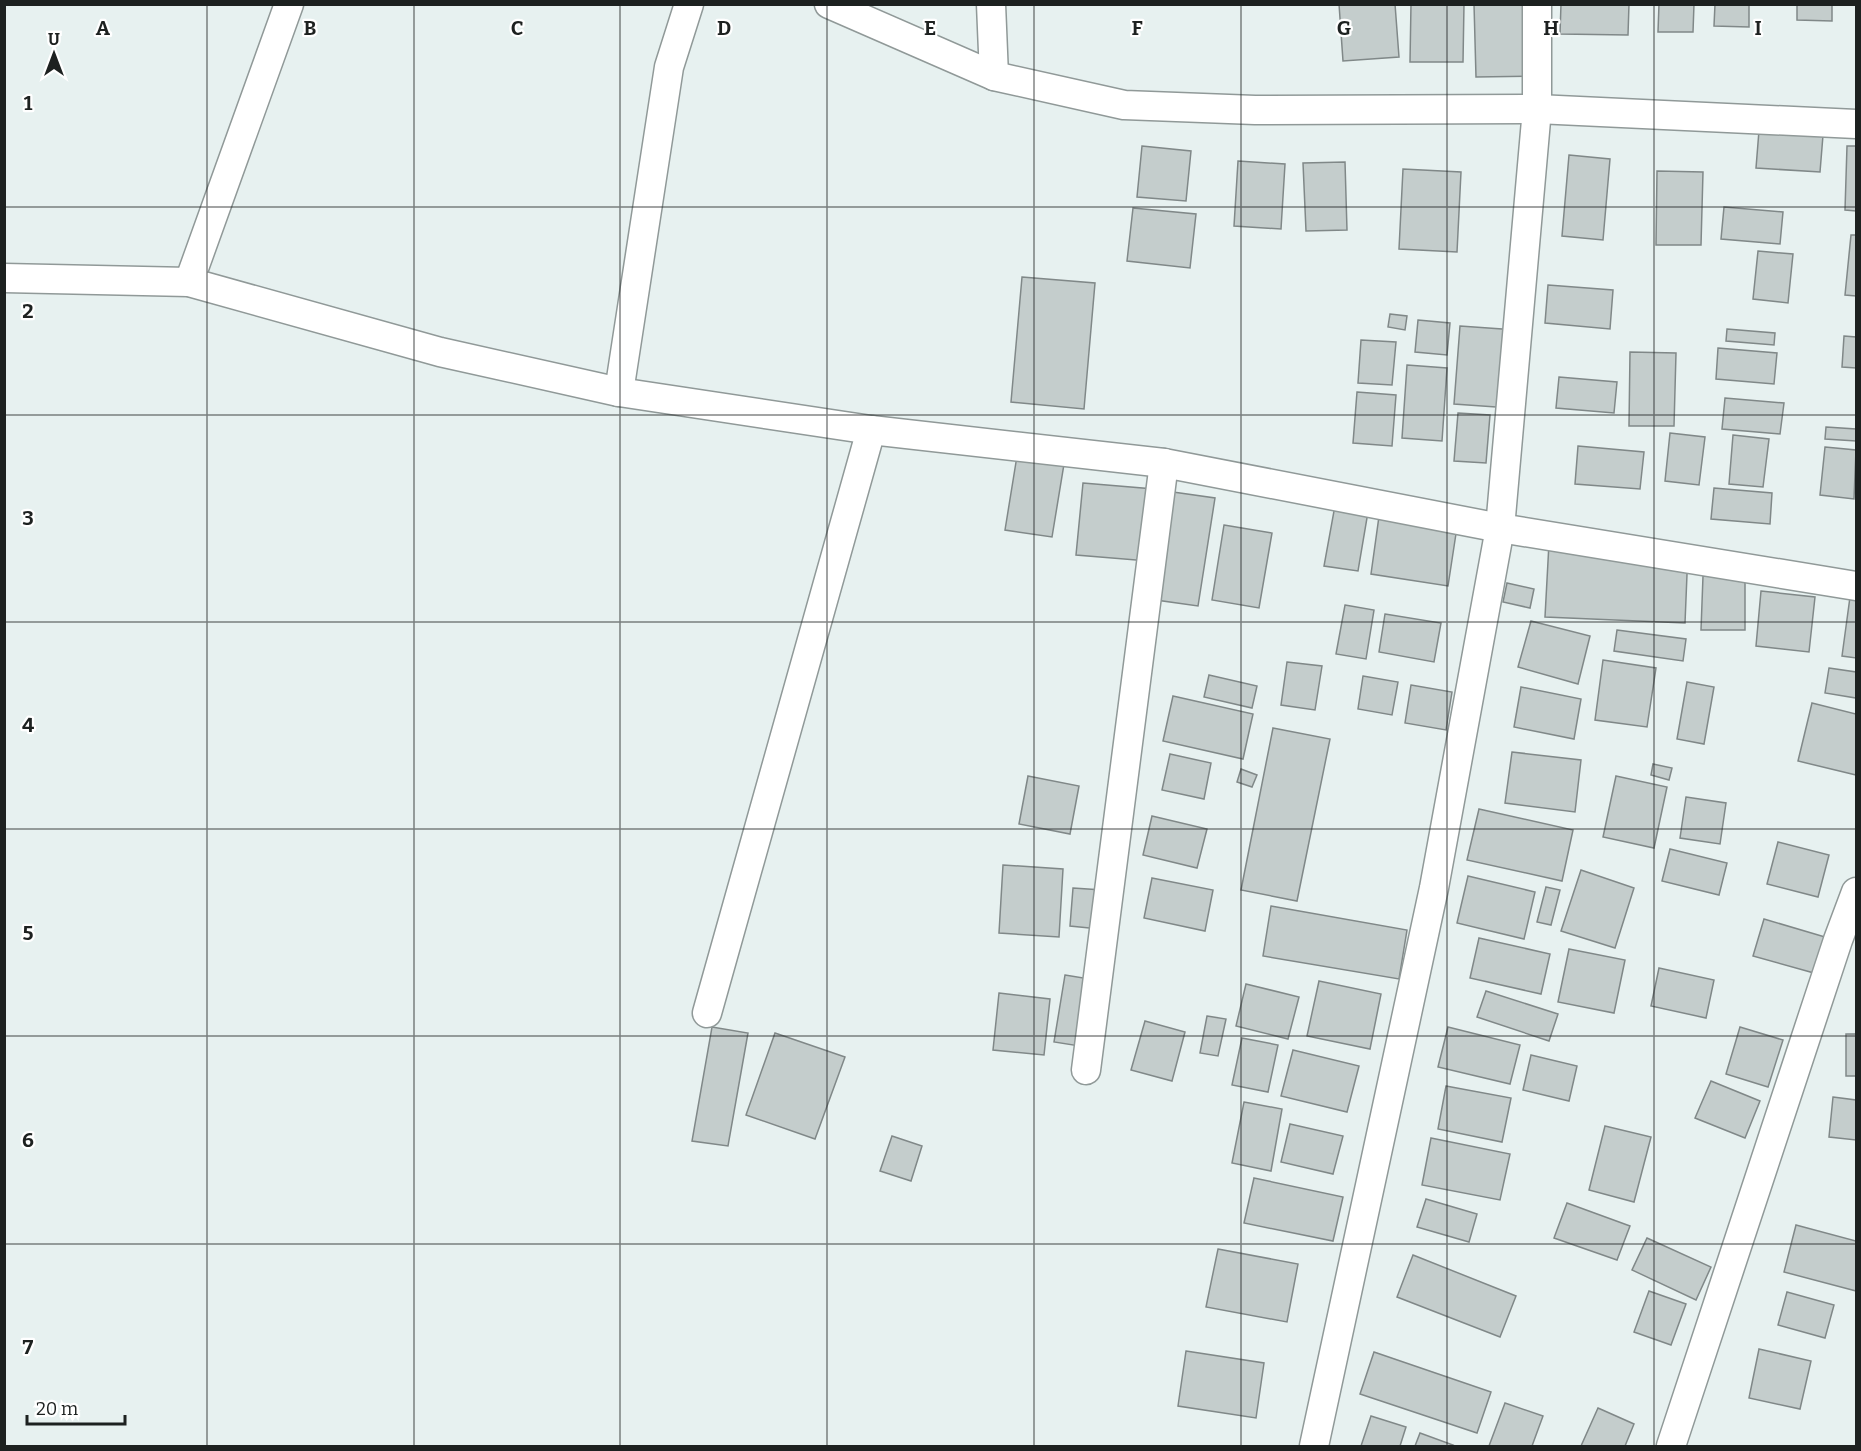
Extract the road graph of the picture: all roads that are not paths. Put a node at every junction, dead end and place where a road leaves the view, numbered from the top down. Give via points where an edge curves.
1 (289, 4) edge
2 (689, 4) edge
3 (829, 4) edge
4 (991, 4) edge
5 (1537, 4) edge
6 (994, 76) junction
7 (1537, 109) junction
8 (1857, 124) edge
9 (4, 278) edge
10 (189, 282) junction
11 (619, 392) junction
12 (871, 430) junction
13 (1164, 463) junction
14 (1500, 528) junction
15 (1857, 586) edge
16 (1857, 892) edge
17 (707, 1013) dead end
18 (1086, 1070) dead end
19 (1314, 1446) edge
20 (1671, 1446) edge

1 - 10 street
2 - 11 street via 669,67
3 - 6 street
4 - 6 street
5 - 7 street
6 - 7 street via 1124,105 1255,110
7 - 8 street
7 - 14 street
9 - 10 street
10 - 11 street via 440,352
11 - 12 street
12 - 13 street
12 - 17 street
13 - 14 street
13 - 18 street
14 - 15 street
14 - 19 street via 1434,888
16 - 20 street

